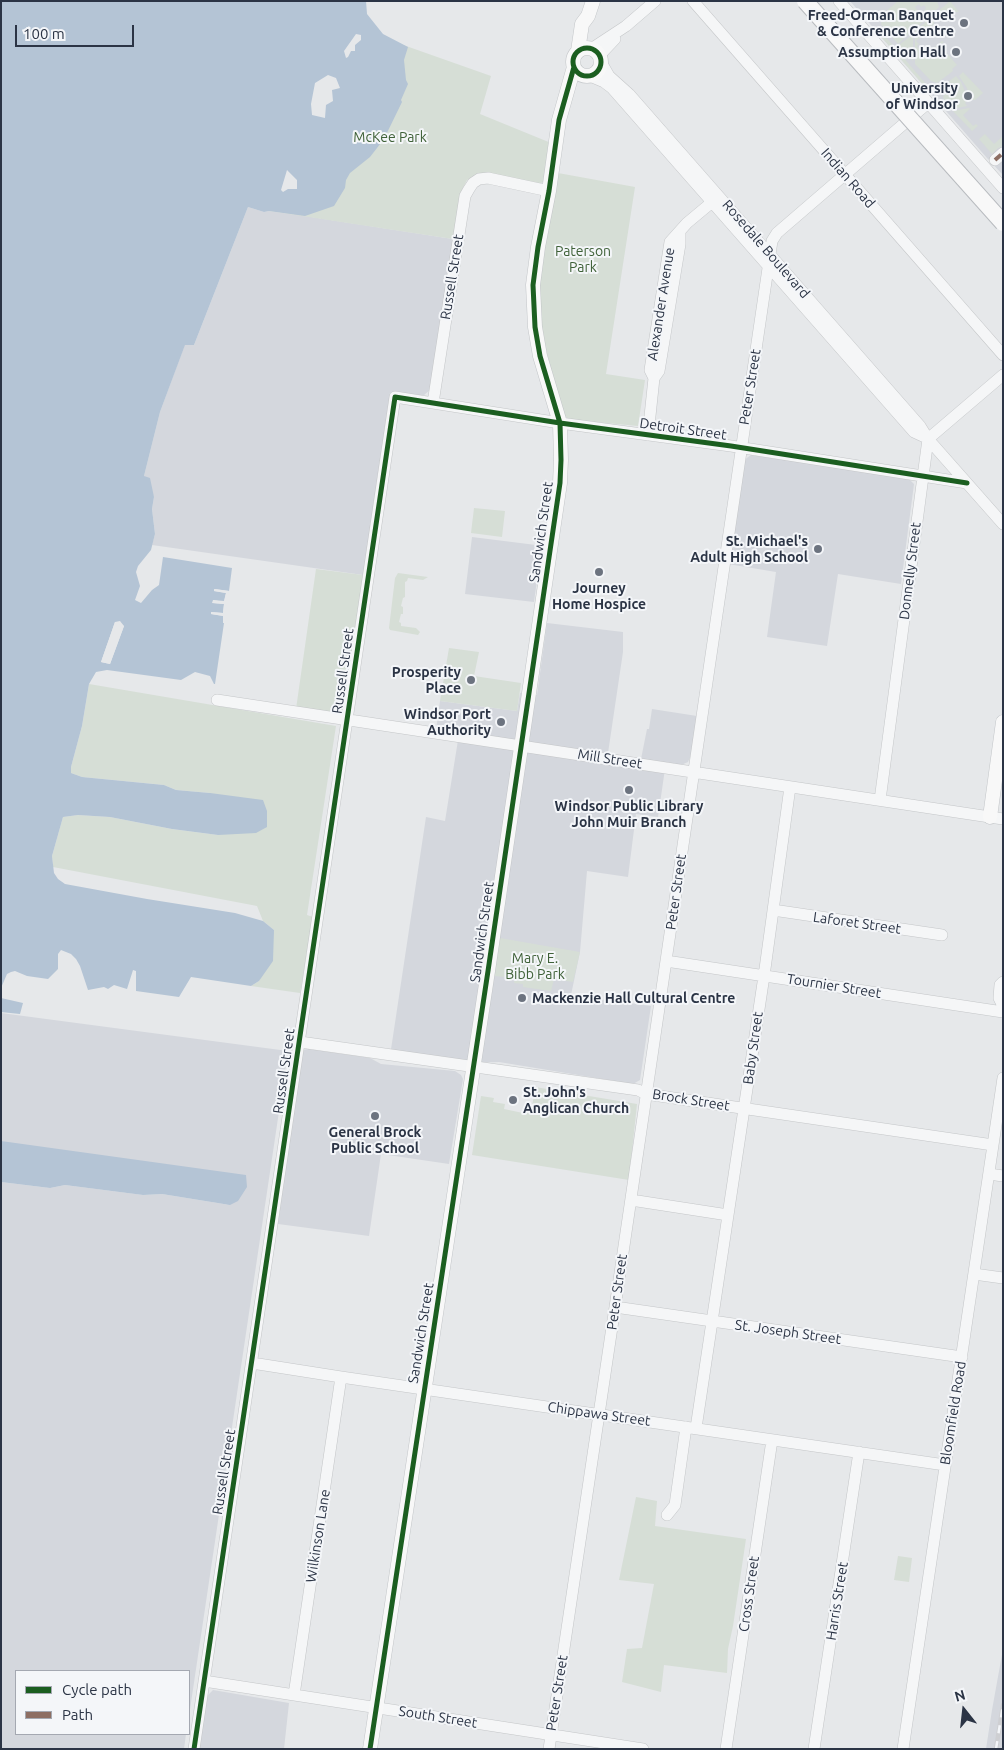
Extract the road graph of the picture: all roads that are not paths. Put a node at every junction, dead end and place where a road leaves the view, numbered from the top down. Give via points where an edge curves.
1 (593, 1) edge
2 (655, 1) edge
3 (693, 1) edge
4 (805, 1) edge
5 (839, 1) edge
6 (592, 54) junction
7 (574, 67) junction
8 (590, 76) junction
9 (928, 103) junction
10 (559, 120) junction
11 (845, 175) junction
12 (1003, 188) edge
13 (549, 191) junction
14 (716, 199) junction
15 (1003, 223) edge
16 (769, 260) junction
17 (1003, 356) edge
18 (1003, 374) edge
19 (394, 397) joint
20 (433, 403) junction
21 (560, 423) junction
22 (648, 435) junction
23 (928, 439) junction
24 (741, 448) junction
25 (922, 476) junction
26 (968, 483) junction
27 (1003, 524) edge
28 (217, 700) dead end
29 (347, 721) junction
30 (1003, 722) edge
31 (521, 745) junction
32 (694, 772) junction
33 (790, 787) junction
34 (880, 800) junction
35 (996, 818) edge
36 (773, 910) junction
37 (942, 935) dead end
38 (666, 961) junction
39 (764, 976) junction
40 (1003, 982) edge
41 (1003, 1006) edge
42 (1003, 1012) edge
43 (300, 1042) junction
44 (472, 1068) junction
45 (1003, 1078) edge
46 (646, 1094) junction
47 (744, 1108) junction
48 (993, 1145) junction
49 (989, 1174) junction
50 (1003, 1176) edge
51 (631, 1200) junction
52 (728, 1215) junction
53 (974, 1274) junction
54 (1003, 1278) edge
55 (615, 1307) junction
56 (712, 1321) junction
57 (962, 1357) junction
58 (252, 1363) junction
59 (341, 1378) junction
60 (424, 1388) junction
61 (599, 1414) junction
62 (691, 1428) junction
63 (772, 1440) junction
64 (859, 1452) junction
65 (945, 1465) junction
66 (667, 1516) dead end
67 (204, 1681) junction
68 (294, 1695) junction
69 (376, 1708) junction
70 (551, 1735) junction
71 (194, 1749) edge
72 (370, 1749) edge
73 (549, 1749) edge
74 (643, 1749) edge
75 (726, 1749) edge
76 (814, 1749) edge
77 (903, 1749) edge

1 - 6 main road via 587,35
2 - 6 street via 623,32
3 - 11 street, Indian Road
4 - 15 highway, bridge
5 - 9 street
6 - 7 main road via 573,59
6 - 8 main road via 598,71
6 - 14 street, Rosedale Boulevard
7 - 8 main road via 580,75
7 - 10 main road
8 - 10 main road via 575,90
8 - 14 street, Rosedale Boulevard via 612,88
9 - 11 street, Peter Street
9 - 12 street
10 - 13 main road, Sandwich Street
11 - 16 street, Peter Street via 777,233 772,241
11 - 17 street, Indian Road
13 - 20 street, Russell Street via 488,178 473,183 465,196
13 - 21 main road, Sandwich Street via 533,285 534,327
14 - 16 street, Rosedale Boulevard
14 - 22 street, Alexander Avenue via 686,223 670,242 650,370 654,378
16 - 23 street, Rosedale Boulevard via 914,432
16 - 24 street, Peter Street
18 - 23 street
19 - 20 street, Detroit Street
19 - 29 street, Russell Street
20 - 21 street, Detroit Street
21 - 22 street, Detroit Street
21 - 31 main road, Sandwich Street via 560,484
22 - 24 street, Detroit Street
23 - 25 street, Donnelly Street
23 - 26 street, Rosedale Boulevard
24 - 25 street, Detroit Street
24 - 32 street, Peter Street
25 - 26 street, Detroit Street
25 - 34 street, Donnelly Street
26 - 27 street, Rosedale Boulevard
28 - 29 street, Mill Street
29 - 31 street, Mill Street
29 - 43 street, Russell Street
30 - 35 main road
31 - 32 street, Mill Street
31 - 44 main road, Sandwich Street
32 - 33 street, Mill Street
32 - 38 street, Peter Street
33 - 34 street, Mill Street
33 - 36 street, Baby Street
34 - 35 street, Mill Street
36 - 37 street, Laforet Street
36 - 39 street, Baby Street
38 - 39 street, Tournier Street
38 - 46 street, Peter Street
39 - 42 street, Tournier Street
39 - 47 street, Baby Street
40 - 41 street via 999,998
43 - 44 street, Brock Street
43 - 58 street, Russell Street
44 - 46 street, Brock Street via 638,1090
44 - 60 main road, Sandwich Street
45 - 48 street, Bloomfield Road
46 - 47 street, Brock Street
46 - 51 street, Peter Street
47 - 48 street, Brock Street
47 - 52 street, Baby Street
48 - 49 street, Bloomfield Road
49 - 50 street
49 - 53 street, Bloomfield Road
51 - 52 street
51 - 55 street, Peter Street
52 - 56 street, Baby Street
53 - 54 street
53 - 57 street, Bloomfield Road
55 - 56 street, St. Joseph Street
55 - 61 street, Peter Street
56 - 57 street, St. Joseph Street
56 - 62 street, Baby Street
57 - 65 street, Bloomfield Road
58 - 59 street, Chippawa Street
58 - 67 street, Russell Street
59 - 60 street, Chippawa Street
59 - 68 street, Wilkinson Lane
60 - 61 street, Chippawa Street
60 - 69 main road, Sandwich Street
61 - 62 street, Chippawa Street
61 - 70 street, Peter Street
62 - 63 street, Chippawa Street
62 - 66 street, Baby Street via 674,1505
63 - 64 street, Chippawa Street
63 - 75 street, Cross Street
64 - 65 street, Chippawa Street
64 - 76 street, Harris Street
65 - 77 street, Bloomfield Road
67 - 68 street, South Street
67 - 71 street, Russell Street
68 - 69 street, South Street
69 - 70 street, South Street
69 - 72 main road, Sandwich Street
70 - 73 street, Peter Street
70 - 74 street, South Street

